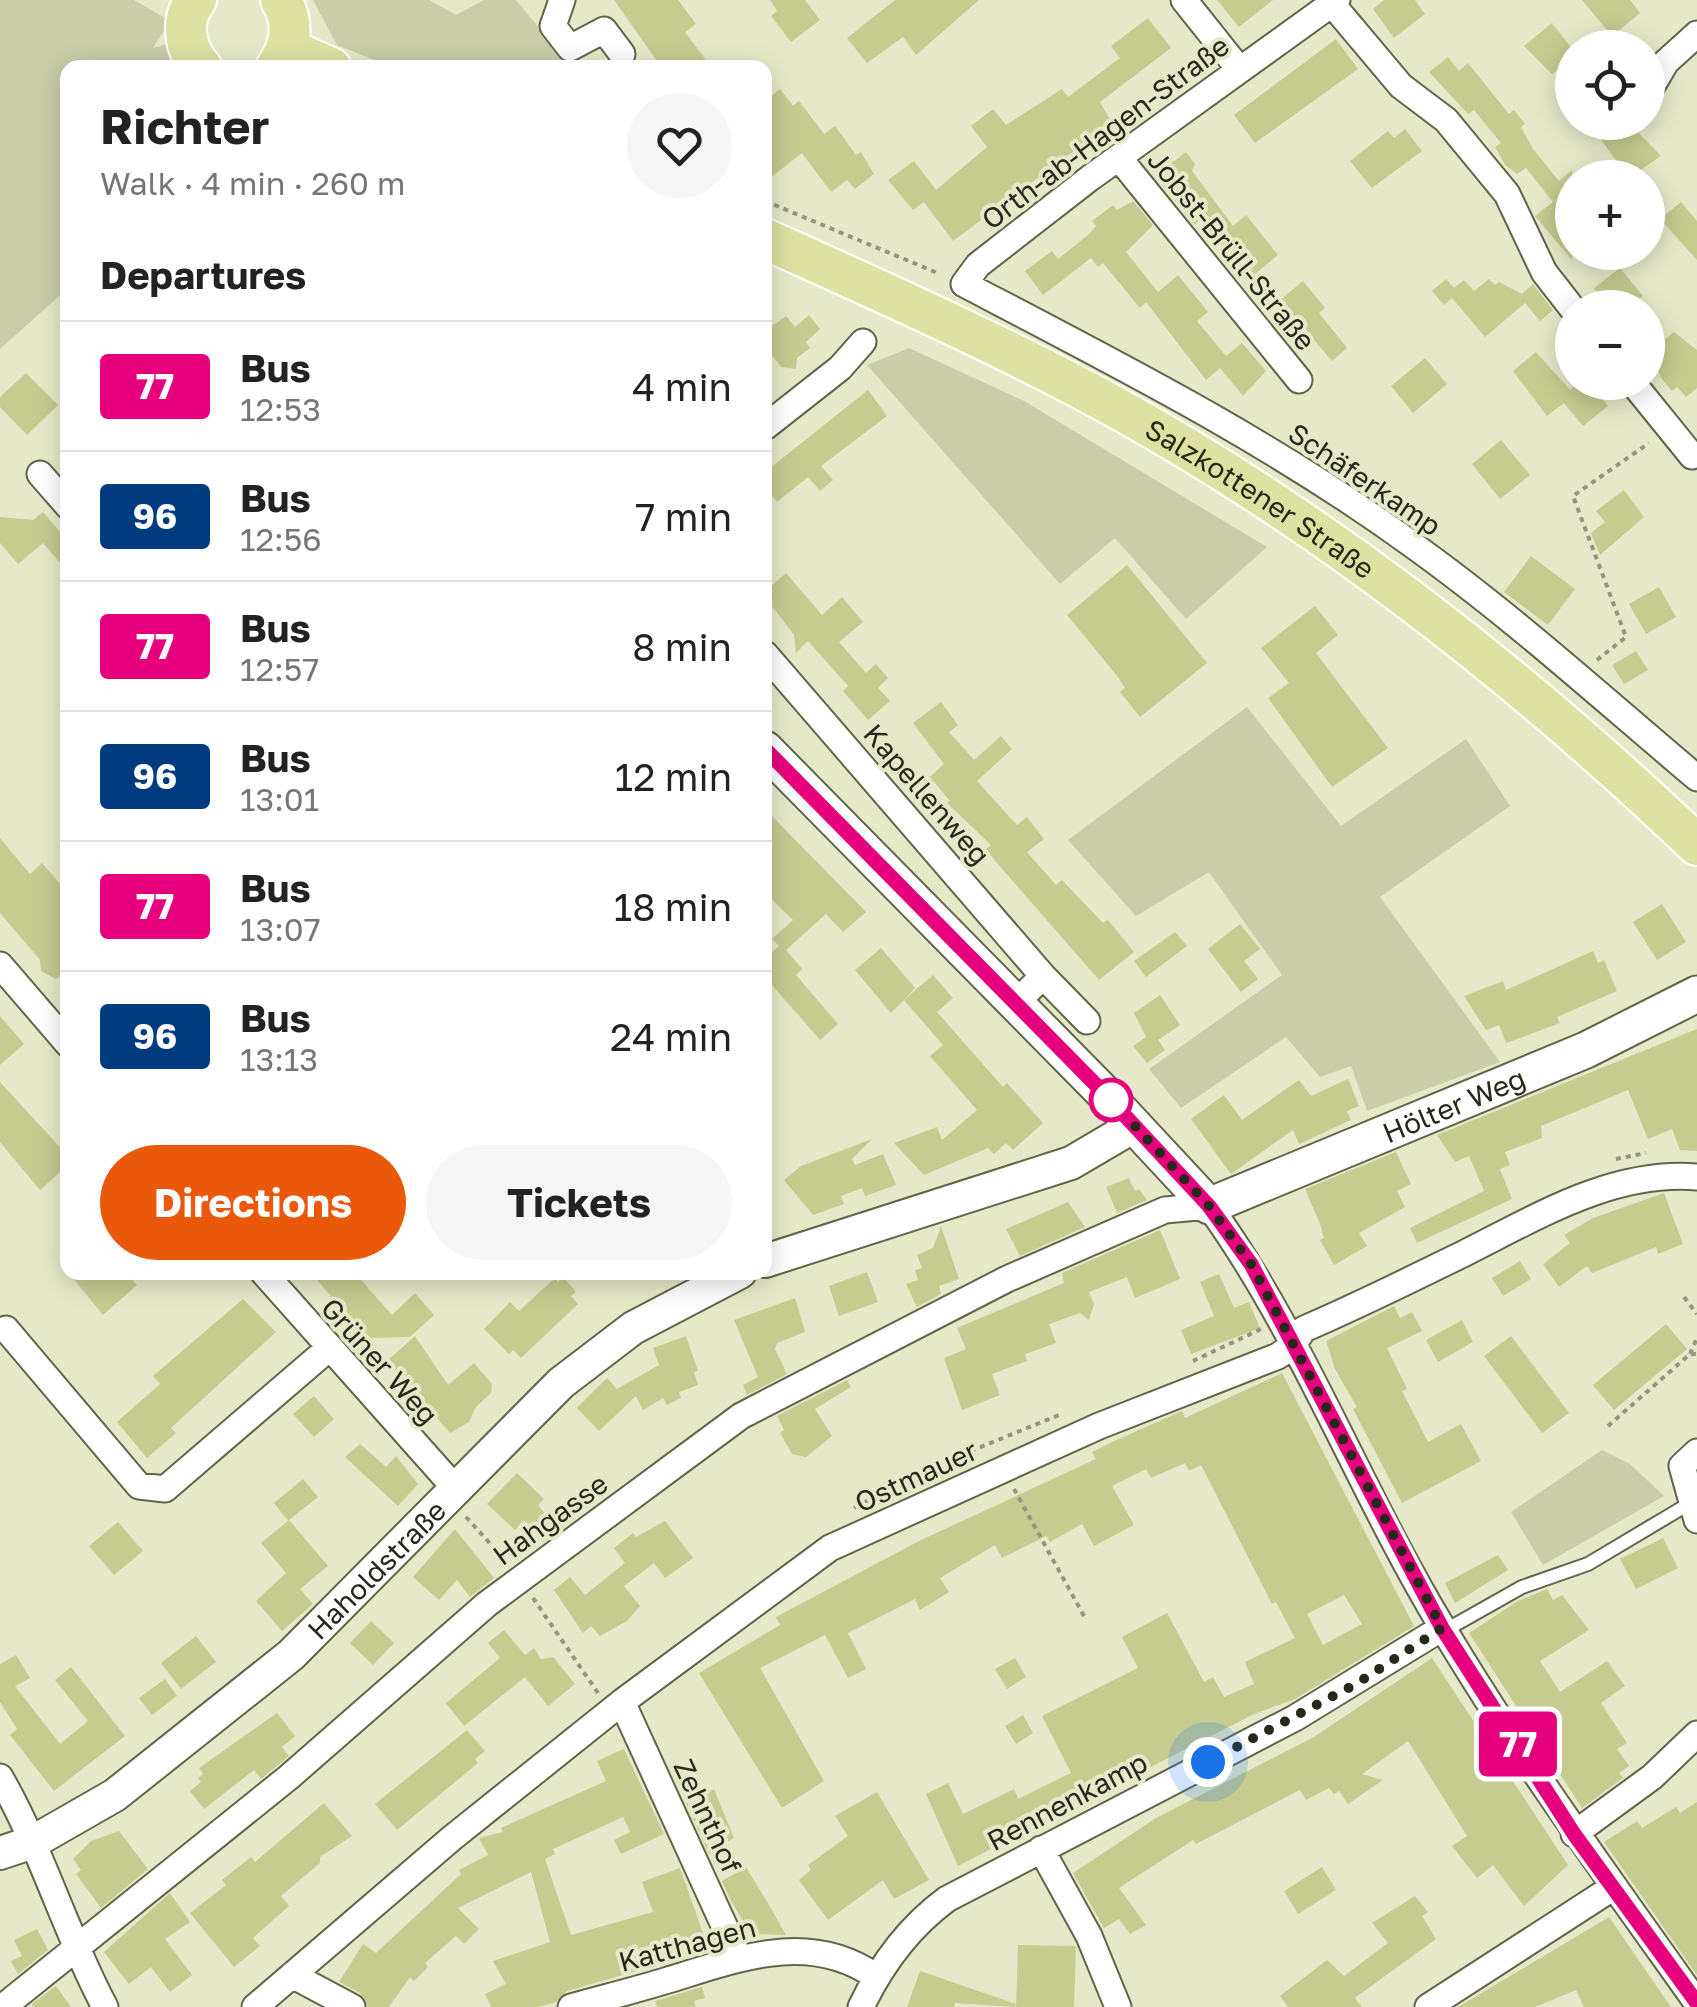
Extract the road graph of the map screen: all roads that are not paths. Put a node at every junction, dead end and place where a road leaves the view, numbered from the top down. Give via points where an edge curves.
1 (281, 0) edge
2 (562, 0) edge
3 (1184, 0) edge
4 (190, 2) edge
5 (1335, 2) edge
6 (1697, 34) edge
7 (622, 54) dead end
8 (282, 58) edge
9 (196, 60) edge
10 (1665, 64) edge
11 (1240, 68) junction
12 (1118, 158) junction
13 (772, 243) edge
14 (964, 284) joint
15 (1558, 290) edge
16 (862, 342) dead end
17 (1299, 380) dead end
18 (1646, 400) edge
19 (772, 421) edge
20 (1692, 456) dead end
21 (40, 474) dead end
22 (60, 497) edge
23 (772, 662) edge
24 (772, 756) edge
25 (1697, 778) edge
26 (1697, 845) edge
27 (1043, 976) junction
28 (4, 977) edge
29 (1697, 994) edge
30 (1015, 1004) junction
31 (1087, 1021) dead end
32 (60, 1036) edge
33 (1134, 1126) junction
34 (1697, 1178) edge
35 (1209, 1206) junction
36 (772, 1259) edge
37 (270, 1280) edge
38 (725, 1280) edge
39 (6, 1330) dead end
40 (1292, 1346) junction
41 (328, 1349) junction
42 (1690, 1459) edge
43 (455, 1488) junction
44 (1695, 1511) edge
45 (1443, 1630) junction
46 (622, 1702) junction
47 (1697, 1734) edge
48 (0, 1777) edge
49 (1574, 1834) junction
50 (33, 1842) junction
51 (1041, 1850) junction
52 (0, 1853) edge
53 (1612, 1888) junction
54 (75, 1952) junction
55 (738, 1956) junction
56 (292, 1976) junction
57 (875, 1976) junction
58 (1696, 1998) edge
59 (3, 2007) edge
60 (105, 2007) edge
61 (255, 2007) edge
62 (352, 2007) edge
63 (571, 2007) edge
64 (860, 2007) edge
65 (1118, 2007) edge
66 (1428, 2007) edge

1 - 8 main road via 290,21
2 - 7 street via 553,26 570,48 604,30
3 - 11 street
4 - 9 main road via 186,33
5 - 11 street, Orth-ab-Hagen-Straße
5 - 15 street via 1402,86 1446,120 1507,194
6 - 10 street
11 - 12 street, Orth-ab-Hagen-Straße
12 - 14 street, Orth-ab-Hagen-Straße via 978,265
12 - 17 street, Jobst-Brüll-Straße
13 - 26 main road, Salzkottener Straße via 975,333 1127,414 1303,523 1466,643
14 - 25 street, Schäferkamp via 1148,377 1329,487 1578,673
16 - 19 street
18 - 20 street
21 - 22 street
23 - 27 street, Kapellenweg
24 - 30 main road
27 - 30 street
27 - 31 street, Kapellenweg
28 - 32 street
29 - 35 main road, Hölter Weg via 1586,1050
30 - 33 main road
33 - 35 main road
33 - 36 street via 1070,1163
34 - 40 street, Ostmauer via 1650,1178 1605,1188 1304,1329
35 - 40 street via 1251,1264
35 - 54 street, Hahgasse via 1165,1210 1008,1279 740,1416 498,1595
37 - 41 street, Grüner Weg
38 - 43 street, Haholdstraße via 633,1328 560,1382
39 - 41 street via 139,1486 165,1489
40 - 45 street
40 - 46 street, Ostmauer via 830,1548
41 - 43 street, Grüner Weg
42 - 44 street
43 - 50 street, Haholdstraße via 291,1655 115,1795
44 - 45 lane via 1588,1564 1522,1587
45 - 49 street
45 - 51 street, Rennenkamp via 1296,1718
46 - 55 street, Zehnthof
46 - 56 street, Ostmauer
47 - 49 street
48 - 50 street
49 - 53 street
50 - 52 street, Haholdstraße
50 - 54 street
51 - 57 street, Rennenkamp via 923,1916
51 - 65 street via 1089,1936
53 - 58 street
53 - 66 street
54 - 59 street, Hahgasse
54 - 60 street
55 - 57 street, Katthagen via 792,1949 859,1965
55 - 63 street, Katthagen
56 - 61 street, Ostmauer
56 - 62 street
57 - 64 street, Rennenkamp

